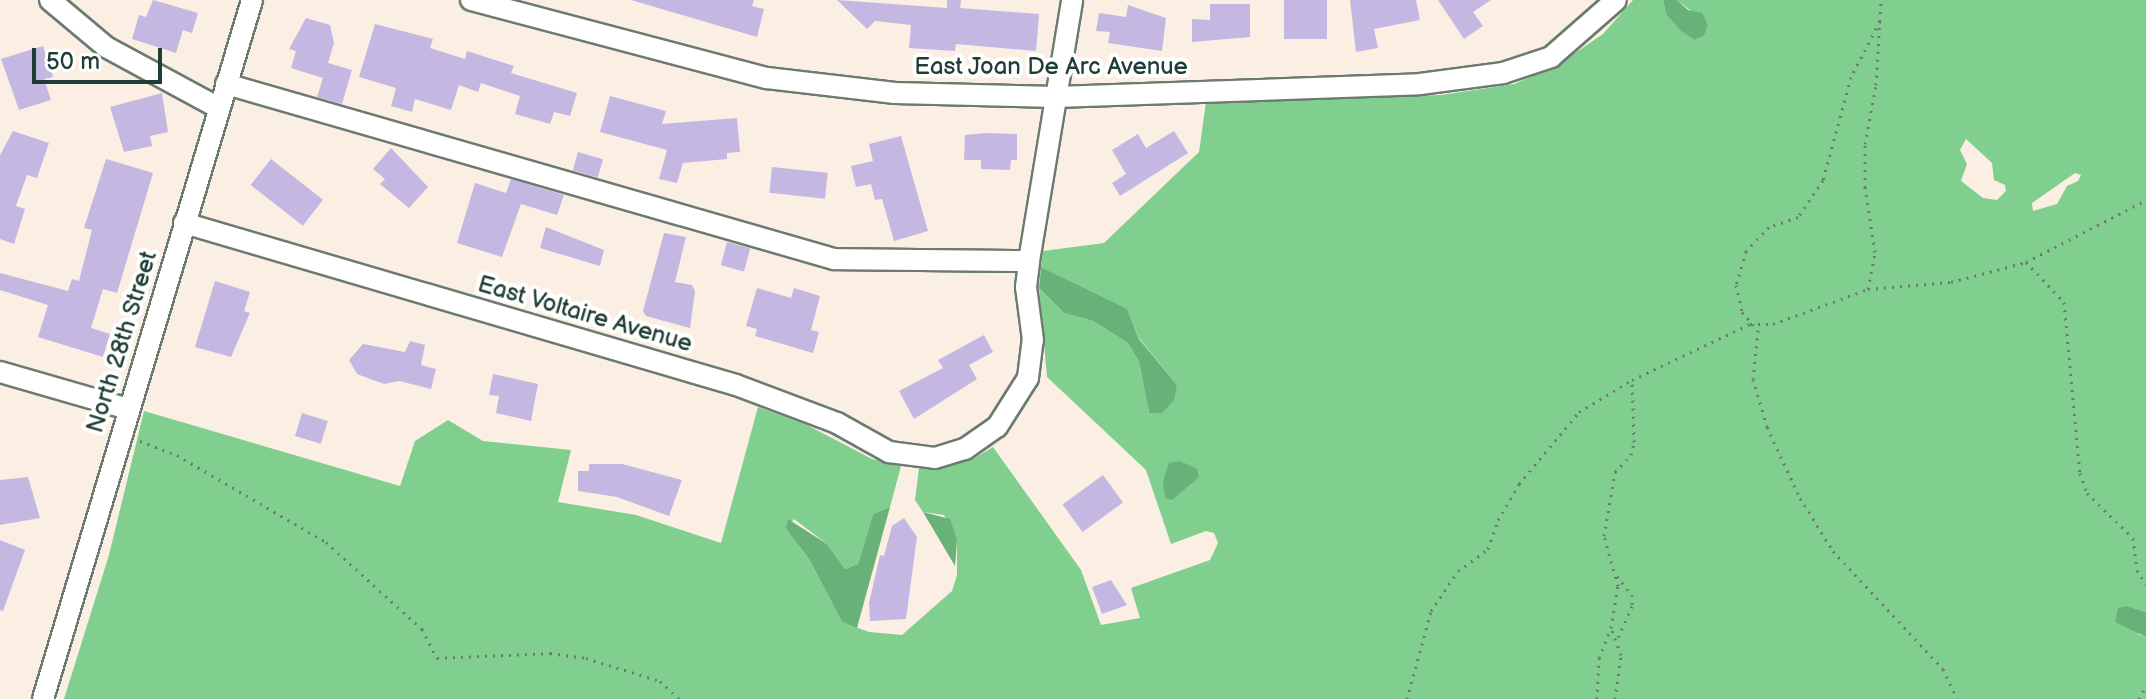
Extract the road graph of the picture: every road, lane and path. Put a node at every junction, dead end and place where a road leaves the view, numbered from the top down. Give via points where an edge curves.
1 (50, 0) edge
2 (252, 0) edge
3 (471, 0) edge
4 (1072, 0) edge
5 (1616, 0) edge
6 (1881, 0) edge
7 (1881, 20) junction
8 (226, 84) junction
9 (1056, 97) junction
10 (219, 108) junction
11 (2146, 200) edge
12 (184, 223) junction
13 (1029, 261) junction
14 (2026, 262) junction
15 (1868, 289) junction
16 (1755, 324) junction
17 (0, 372) edge
18 (1632, 380) junction
19 (128, 409) junction
20 (121, 435) junction
21 (1615, 573) junction
22 (2146, 585) edge
23 (1611, 628) junction
24 (1617, 641) junction
25 (2146, 686) edge
26 (43, 699) edge
27 (679, 699) edge
28 (1407, 699) edge
29 (1597, 699) edge
30 (1615, 699) edge
31 (1957, 699) edge
32 (2139, 699) edge

1 - 10 street via 106,47
2 - 8 street, North 28th Street
3 - 9 street, East Joan De Arc Avenue via 767,78 895,93
4 - 9 street
5 - 9 street, East Joan De Arc Avenue via 1551,57 1503,73 1420,84
6 - 7 path
7 - 15 path via 1865,144 1875,252
7 - 16 path via 1851,77 1823,180 1798,217 1769,227 1746,251 1736,285 1742,312
8 - 10 street, North 28th Street
8 - 13 street via 834,259
9 - 13 street
10 - 12 street, North 28th Street
11 - 14 path
12 - 13 street, East Voltaire Avenue via 736,385 825,418 889,452 935,458 965,449 997,427 1028,378 1033,340 1026,287
12 - 19 street, North 28th Street
14 - 15 path via 1937,285
14 - 22 path via 2064,302 2080,473 2087,493 2133,538 2137,570
15 - 16 path via 1773,324
16 - 18 path
16 - 31 path via 1753,379 1767,427 1800,498 1833,551 1943,669
17 - 19 street
18 - 21 path via 1634,442 1631,455 1615,472 1604,536
18 - 28 path via 1579,412 1519,484 1488,549 1458,571 1431,611
19 - 20 street, North 28th Street
20 - 26 street, North 28th Street
20 - 27 path via 177,455 326,542 422,629 437,658 550,653 586,658 660,681
21 - 23 path
21 - 24 path via 1632,595
23 - 24 path
23 - 29 path via 1599,658
24 - 30 path via 1621,655
25 - 32 path

